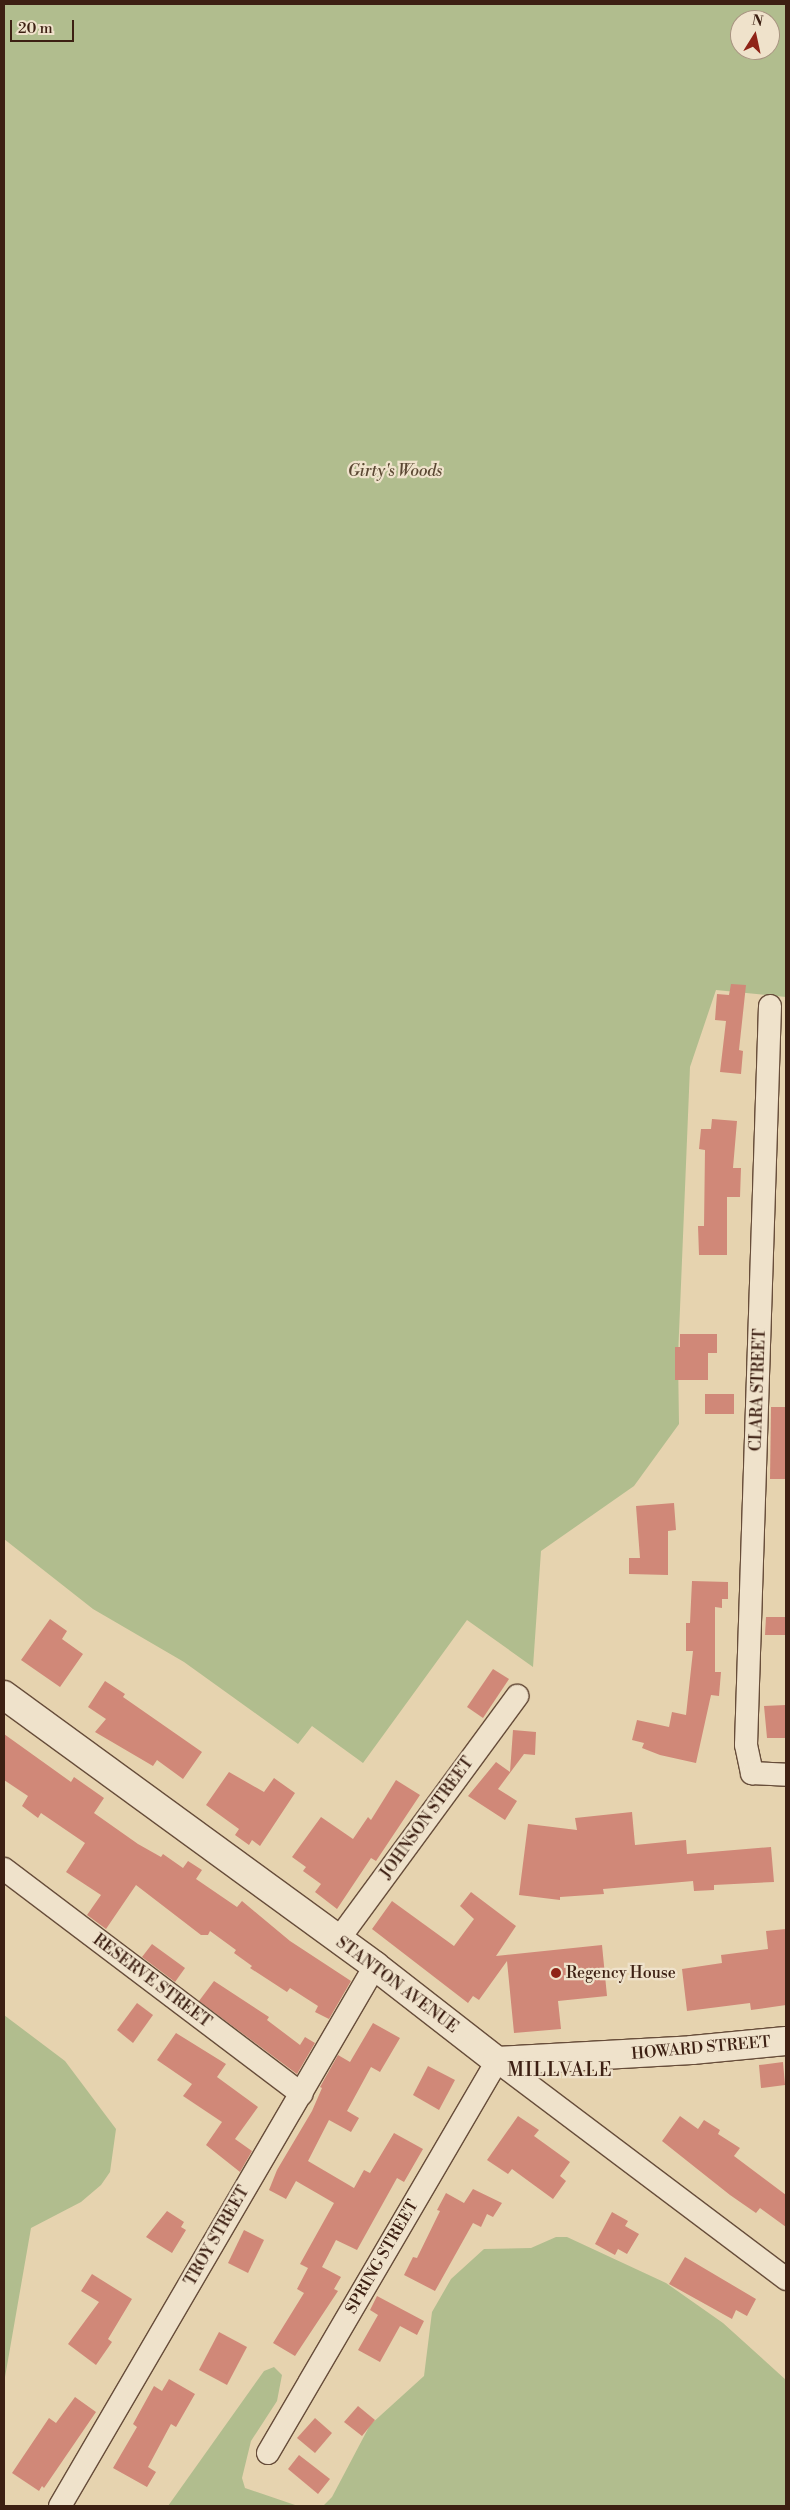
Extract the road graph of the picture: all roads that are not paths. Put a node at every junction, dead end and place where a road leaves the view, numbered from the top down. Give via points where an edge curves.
1 (770, 1006) dead end
2 (4, 1695) edge
3 (517, 1696) dead end
4 (786, 1775) edge
5 (4, 1868) edge
6 (338, 1940) junction
7 (375, 1966) junction
8 (786, 2041) edge
9 (497, 2061) junction
10 (301, 2094) junction
11 (786, 2279) edge
12 (268, 2453) dead end
13 (60, 2506) edge

1 - 4 street, CLARA STREET via 746,1745 752,1773
2 - 6 street, STANTON AVENUE
3 - 6 street, JOHNSON STREET
5 - 10 street, RESERVE STREET
6 - 7 street, STANTON AVENUE
7 - 9 street, STANTON AVENUE
7 - 10 street, TROY STREET
8 - 9 street, HOWARD STREET
9 - 11 street, STANTON AVENUE
9 - 12 street, SPRING STREET
10 - 13 street, TROY STREET

